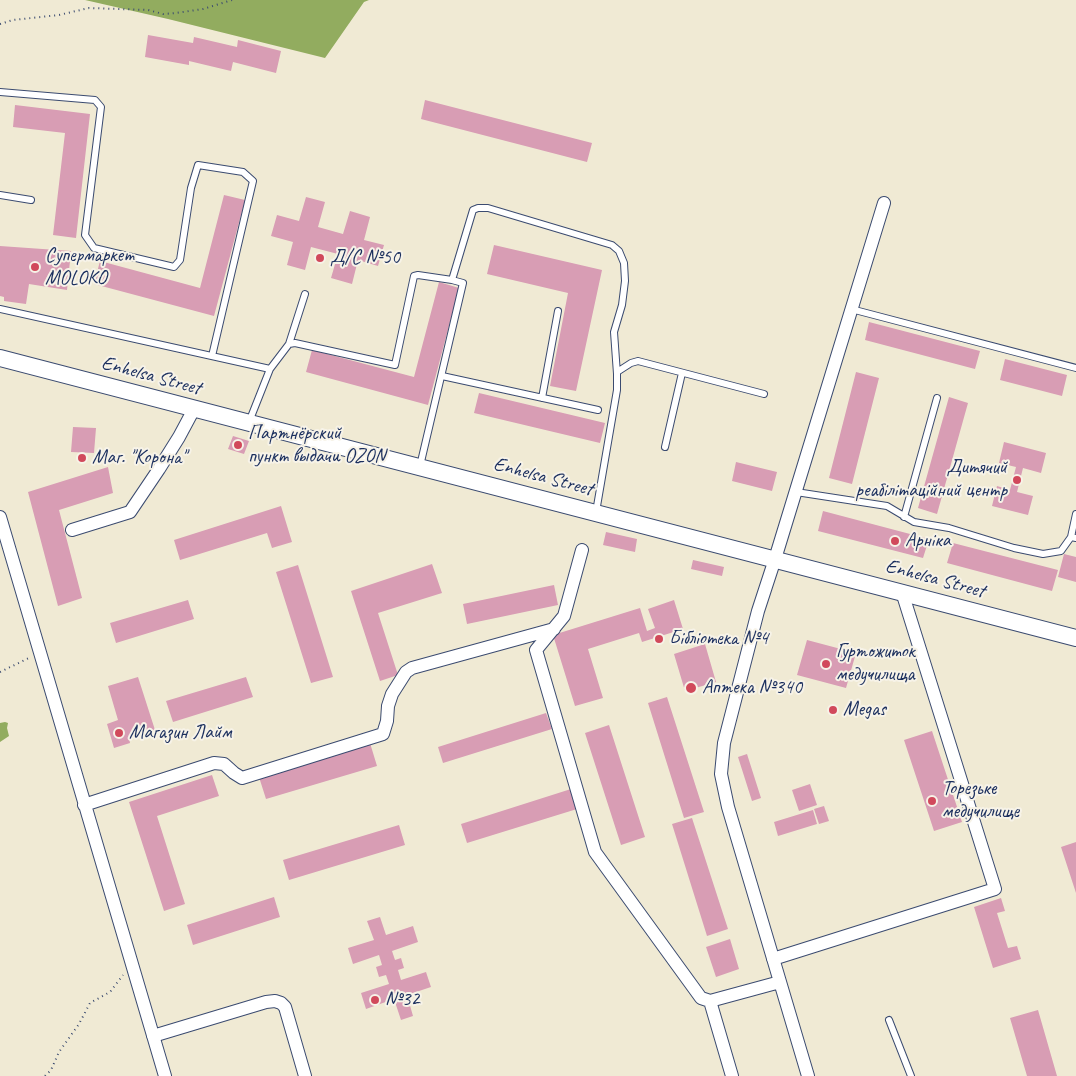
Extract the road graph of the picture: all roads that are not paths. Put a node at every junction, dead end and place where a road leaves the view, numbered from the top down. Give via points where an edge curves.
1 (0, 92) edge
2 (0, 195) edge
3 (31, 200) dead end
4 (884, 203) dead end
5 (452, 280) junction
6 (305, 294) dead end
7 (0, 309) edge
8 (851, 309) junction
9 (558, 311) dead end
10 (289, 344) junction
11 (212, 356) junction
12 (0, 358) edge
13 (1076, 368) edge
14 (270, 369) junction
15 (617, 372) junction
16 (682, 373) junction
17 (442, 376) junction
18 (764, 394) dead end
19 (542, 398) junction
20 (937, 398) dead end
21 (194, 409) junction
22 (598, 410) dead end
23 (249, 423) junction
24 (665, 447) dead end
25 (420, 467) junction
26 (796, 492) junction
27 (596, 513) junction
28 (1076, 514) edge
29 (0, 517) edge
30 (904, 517) junction
31 (72, 530) dead end
32 (1074, 538) edge
33 (582, 550) dead end
34 (776, 559) junction
35 (902, 592) junction
36 (554, 629) junction
37 (1076, 638) edge
38 (84, 805) junction
39 (773, 958) junction
40 (780, 982) junction
41 (710, 1001) junction
42 (889, 1020) dead end
43 (153, 1036) junction
44 (165, 1076) edge
45 (305, 1076) edge
46 (732, 1076) edge
47 (808, 1076) edge
48 (911, 1076) edge

1 - 11 lane via 95,100 101,107 85,235 94,248 174,267 180,260 191,188 198,165 244,172 253,181
2 - 3 lane
4 - 8 street
5 - 10 lane via 414,276 395,365
5 - 15 lane via 473,210 478,208 488,208 612,245 619,251 624,264 625,281 614,332
5 - 17 lane via 463,283
6 - 10 lane
7 - 11 lane
8 - 13 lane
8 - 26 street
9 - 19 lane
10 - 14 lane
11 - 14 lane
12 - 21 street, Enhelsa Street
14 - 23 lane
15 - 16 lane via 638,361
15 - 27 lane via 617,390
16 - 18 lane
16 - 24 lane
17 - 19 lane
17 - 25 lane
19 - 22 lane
20 - 30 lane
21 - 23 street, Enhelsa Street
21 - 31 street via 168,456 130,512
23 - 25 street, Enhelsa Street
25 - 27 street, Enhelsa Street
26 - 30 lane via 886,506
26 - 34 street
27 - 34 street, Enhelsa Street
28 - 32 lane
29 - 38 street
30 - 32 lane via 1043,554 1061,551
33 - 36 street via 564,616
34 - 35 street, Enhelsa Street
34 - 39 street via 755,621 724,743 721,774
35 - 37 street, Enhelsa Street
35 - 39 street via 995,889
36 - 38 street via 412,668 392,694 383,734 242,778 224,764 214,763
36 - 41 street via 536,650 595,852 702,998
38 - 43 street
39 - 40 street
40 - 41 street
40 - 47 street
41 - 46 street
42 - 48 lane
43 - 44 street
43 - 45 street via 275,1001 285,1007

